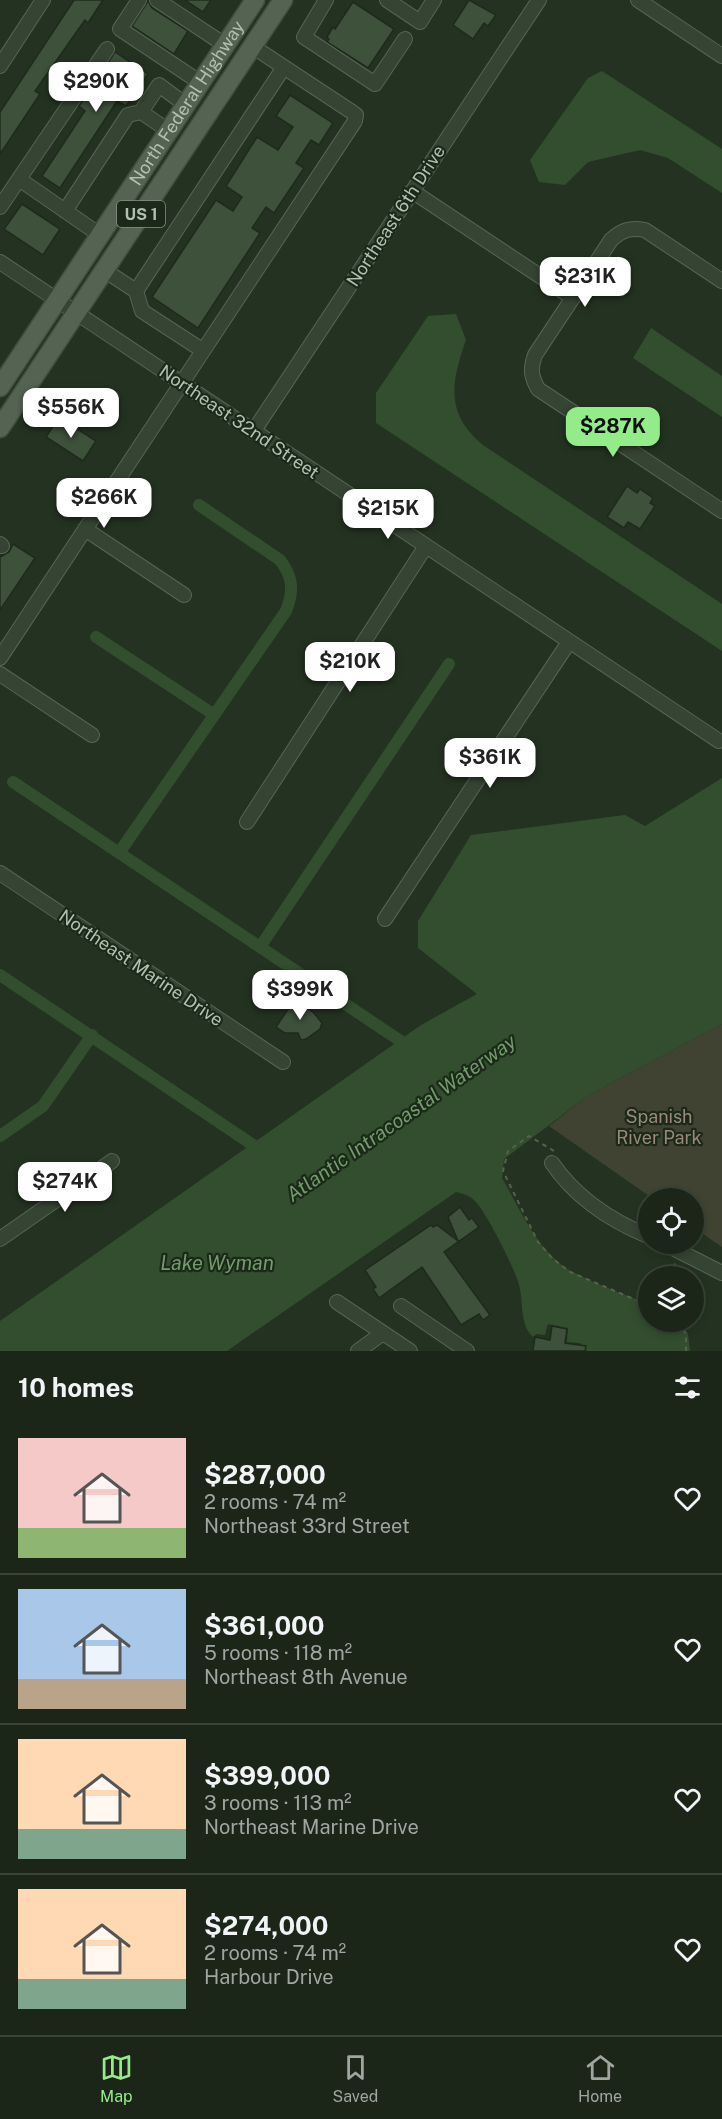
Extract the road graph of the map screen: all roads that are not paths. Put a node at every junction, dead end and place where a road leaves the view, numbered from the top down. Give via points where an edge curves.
1 (43, 0) edge
2 (139, 0) edge
3 (157, 0) edge
4 (282, 0) edge
5 (326, 0) edge
6 (387, 0) edge
7 (434, 0) edge
8 (538, 0) edge
9 (638, 0) edge
10 (251, 1) edge
11 (405, 39) dead end
12 (225, 45) junction
13 (252, 46) junction
14 (107, 49) dead end
15 (722, 56) edge
16 (0, 66) edge
17 (284, 67) junction
18 (201, 83) junction
19 (186, 105) junction
20 (141, 112) junction
21 (169, 131) junction
22 (19, 179) junction
23 (412, 191) junction
24 (0, 207) edge
25 (64, 211) junction
26 (100, 236) junction
27 (0, 262) edge
28 (104, 270) junction
29 (722, 281) edge
30 (136, 291) junction
31 (573, 298) junction
32 (57, 300) junction
33 (76, 313) junction
34 (202, 350) junction
35 (180, 383) junction
36 (0, 387) edge
37 (0, 428) edge
38 (254, 432) junction
39 (722, 511) edge
40 (85, 529) junction
41 (426, 546) junction
42 (184, 595) dead end
43 (569, 642) junction
44 (0, 658) edge
45 (0, 674) edge
46 (92, 735) dead end
47 (719, 741) dead end
48 (247, 822) dead end
49 (0, 873) edge
50 (385, 919) dead end
51 (283, 1062) dead end
52 (112, 1161) dead end
53 (552, 1163) road end
54 (638, 1231) edge
55 (0, 1239) edge
56 (685, 1254) edge
57 (722, 1273) edge
58 (337, 1302) dead end
59 (400, 1306) dead end
60 (383, 1333) junction
61 (358, 1351) edge
62 (410, 1351) edge
63 (467, 1351) edge

1 - 16 street
2 - 18 street via 120,29
3 - 12 street
4 - 13 main road, North Federal Highway / US 1
5 - 11 street via 304,38 375,84
6 - 7 street via 420,21
8 - 23 street, Northeast 6th Drive
9 - 15 street
10 - 12 main road, North Federal Highway / US 1
12 - 18 main road, North Federal Highway / US 1
13 - 17 street
13 - 28 main road, North Federal Highway / US 1
14 - 22 street
17 - 30 street
17 - 34 street via 352,112 356,121
18 - 19 main road, North Federal Highway / US 1
19 - 20 street via 159,85
19 - 21 main road, North Federal Highway / US 1
20 - 21 street
20 - 25 street via 128,115
21 - 26 main road, North Federal Highway / US 1
22 - 24 street
22 - 25 street
23 - 31 street
23 - 38 street, Northeast 6th Drive
25 - 26 street
26 - 32 main road, North Federal Highway / US 1
27 - 32 street, Northeast 32nd Street
28 - 30 street
28 - 33 main road, North Federal Highway / US 1
29 - 31 street via 645,230 632,228 620,231 611,240
30 - 34 street via 142,311
31 - 39 street via 535,355 531,367 538,389
32 - 33 street, Northeast 32nd Street
32 - 36 main road, North Federal Highway / US 1
33 - 35 street, Northeast 32nd Street
33 - 37 main road, North Federal Highway / US 1
34 - 35 street
35 - 38 street, Northeast 32nd Street
35 - 40 street
38 - 41 street, Northeast 32nd Street
40 - 42 street
40 - 44 street
41 - 43 street, Northeast 32nd Street
41 - 48 street
43 - 47 street, Northeast 32nd Street
43 - 50 street
45 - 46 street
49 - 51 street, Northeast Marine Drive
52 - 55 street
53 - 54 street via 565,1182 605,1216
56 - 57 street
58 - 60 street
59 - 63 street
60 - 61 street
60 - 62 street

